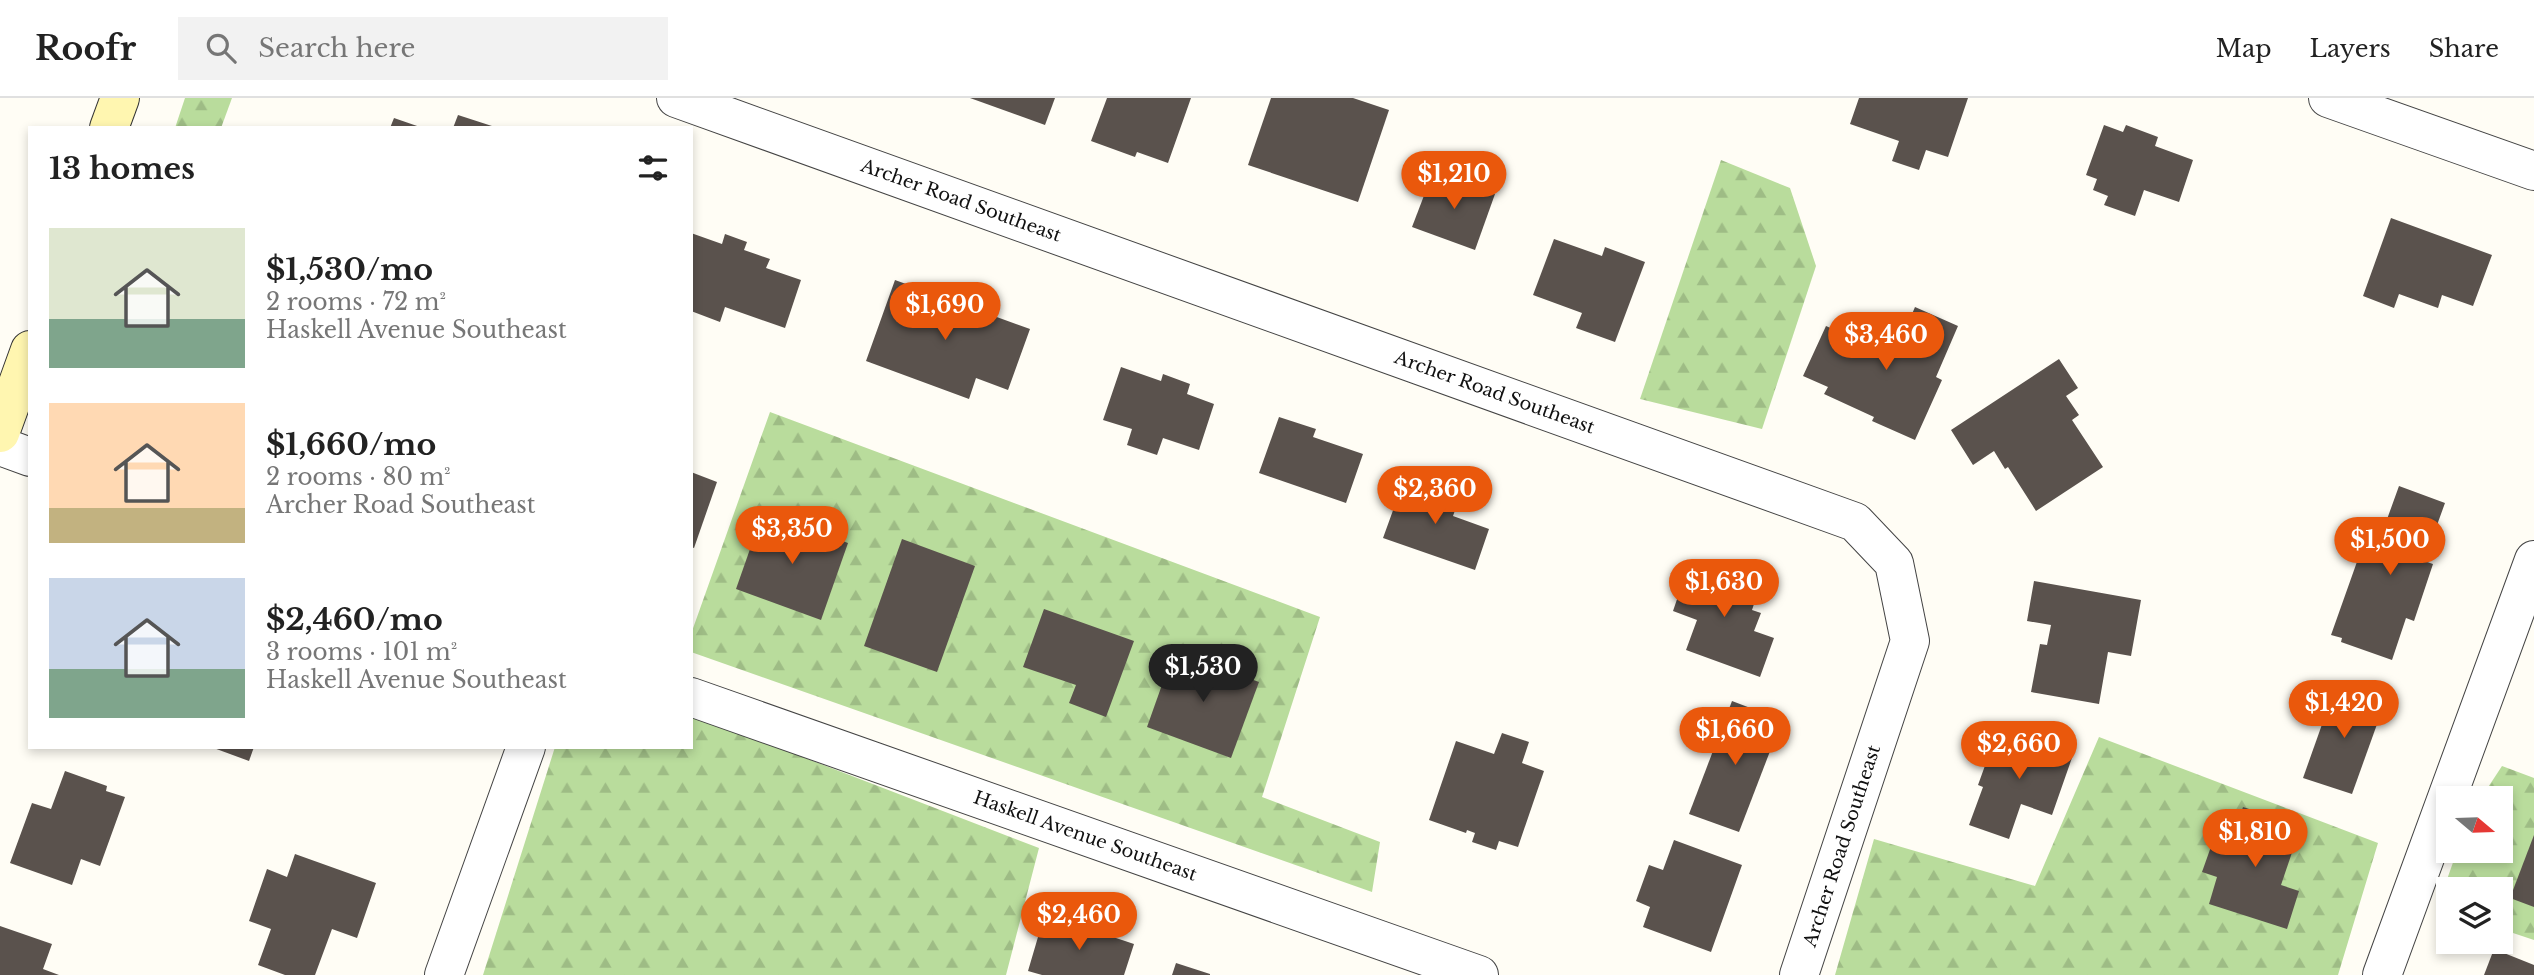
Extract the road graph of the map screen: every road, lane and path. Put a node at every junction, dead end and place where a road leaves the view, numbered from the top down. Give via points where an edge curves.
1 (120, 98) edge
2 (676, 98) edge
3 (2328, 98) edge
4 (110, 126) edge
5 (2534, 171) edge
6 (28, 356) edge
7 (0, 433) edge
8 (0, 446) edge
9 (28, 456) edge
10 (2534, 560) edge
11 (693, 698) edge
12 (525, 749) edge
13 (444, 975) edge
14 (1479, 975) edge
15 (1799, 975) edge
16 (2382, 975) edge

1 - 4 street
2 - 15 street, Archer Road Southeast via 1855,522 1894,563 1910,641
3 - 5 street
6 - 7 street
8 - 9 street
10 - 16 street
11 - 14 street, Haskell Avenue Southeast
12 - 13 street

